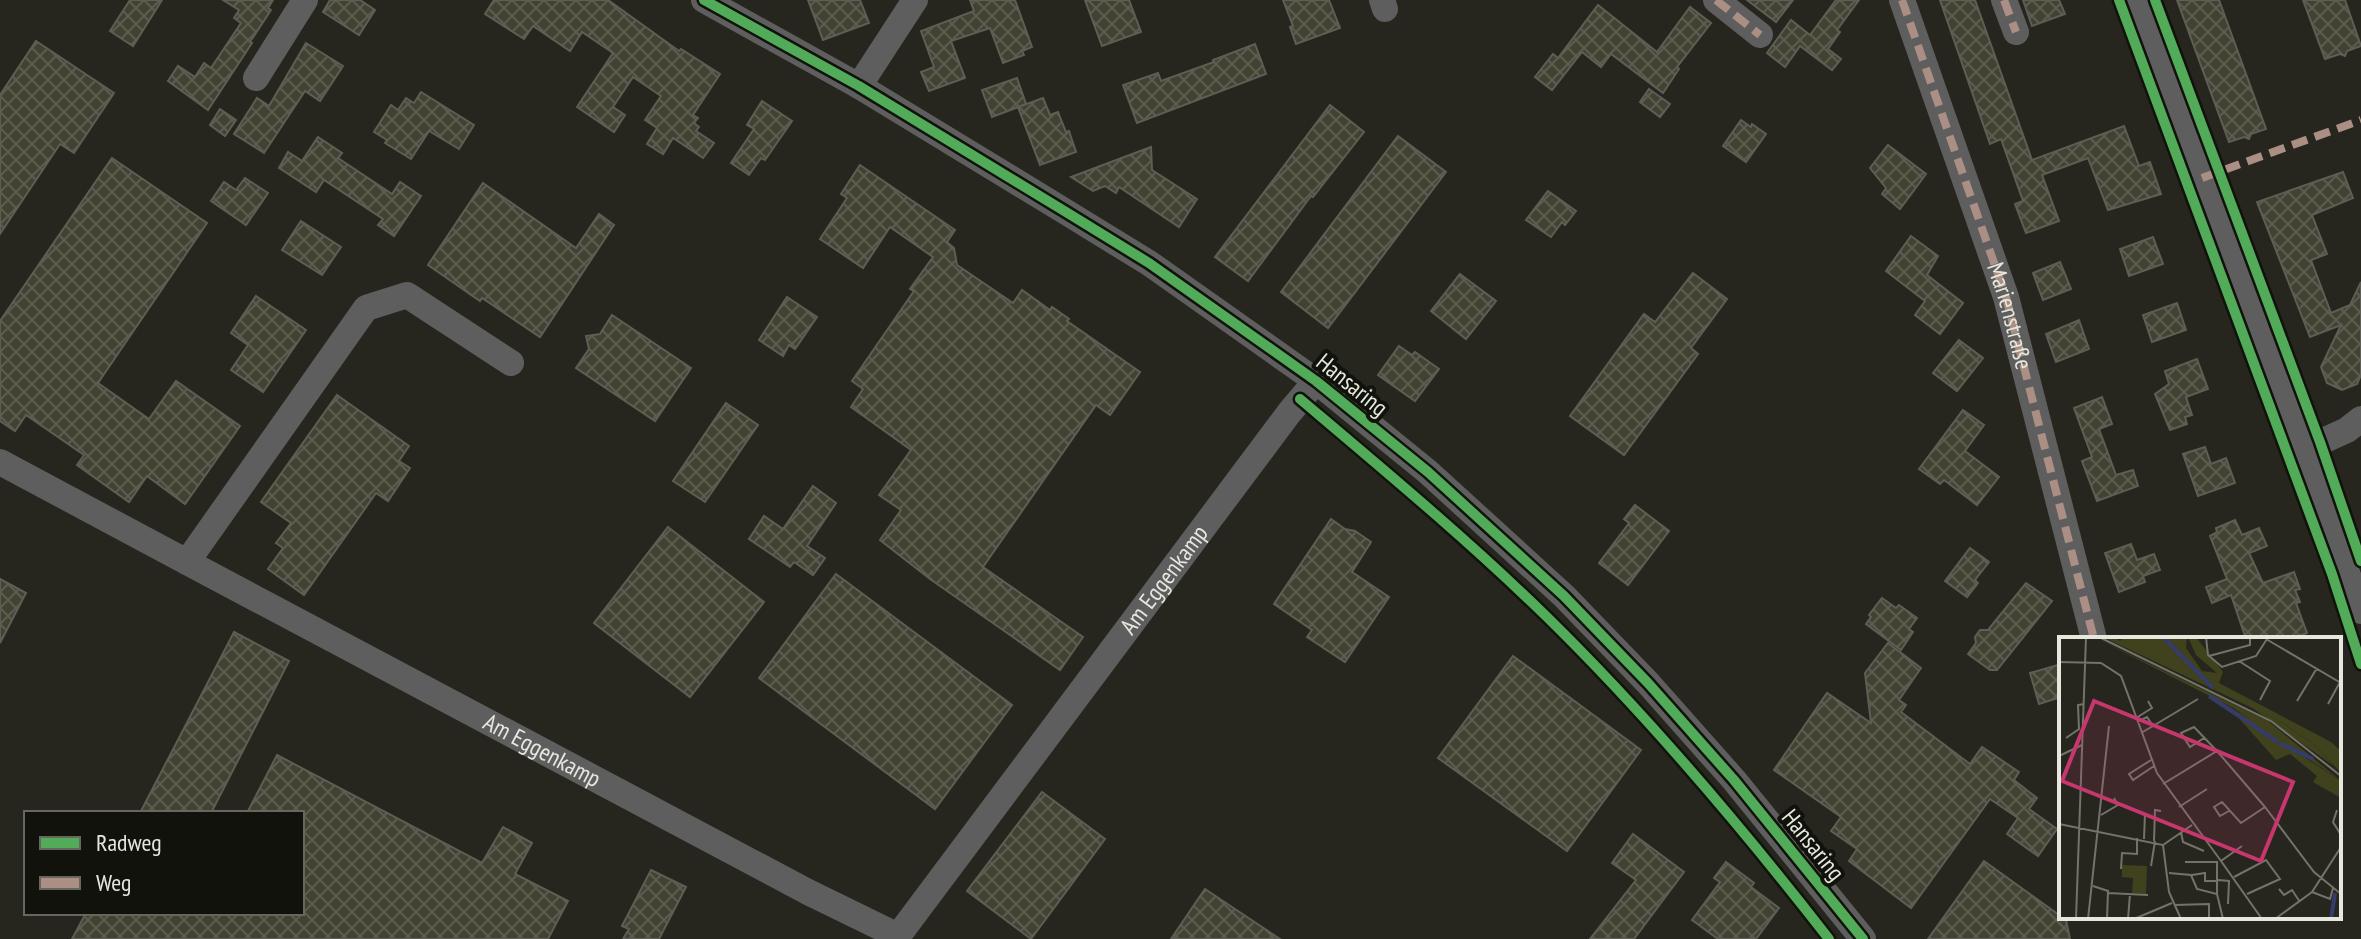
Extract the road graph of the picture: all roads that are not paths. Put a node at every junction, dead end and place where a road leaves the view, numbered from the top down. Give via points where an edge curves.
1 (305, 0) edge
2 (704, 0) edge
3 (915, 0) edge
4 (1716, 0) edge
5 (1902, 0) edge
6 (2004, 0) edge
7 (2137, 0) edge
8 (2016, 32) dead end
9 (1760, 35) dead end
10 (256, 78) dead end
11 (859, 86) junction
12 (511, 363) dead end
13 (1316, 381) junction
14 (2361, 419) edge
15 (2301, 451) junction
16 (0, 462) edge
17 (187, 562) junction
18 (2361, 611) edge
19 (2093, 637) edge
20 (901, 938) edge
21 (1863, 939) edge

1 - 10 street
2 - 11 street, Hansaring
3 - 11 street
4 - 9 street
5 - 19 street, Marienstraße via 2006,297
6 - 8 street
7 - 15 street
11 - 13 street, Hansaring via 1149,263
12 - 17 street via 407,295 366,308
13 - 20 street, Am Eggenkamp
13 - 21 street, Hansaring via 1428,472 1564,596 1734,780
14 - 15 street
15 - 18 street
16 - 17 street, Am Eggenkamp
17 - 20 street, Am Eggenkamp

